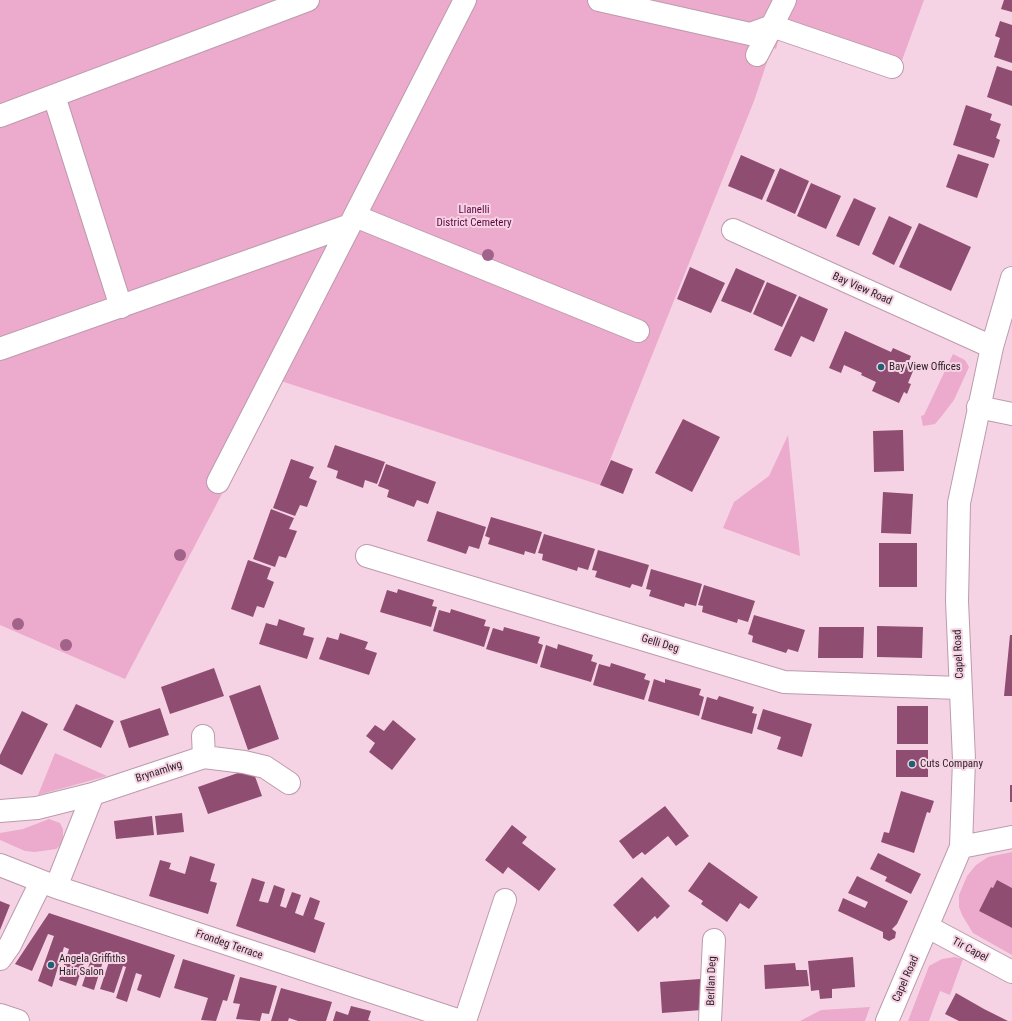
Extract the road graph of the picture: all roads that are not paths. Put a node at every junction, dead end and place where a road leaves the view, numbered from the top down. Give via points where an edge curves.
1 (308, 0) edge
2 (465, 0) edge
3 (599, 0) edge
4 (784, 0) edge
5 (772, 26) junction
6 (757, 55) dead end
7 (892, 67) dead end
8 (54, 96) junction
9 (0, 116) edge
10 (353, 220) junction
11 (733, 230) dead end
12 (1012, 278) edge
13 (121, 307) junction
14 (638, 330) dead end
15 (992, 347) junction
16 (0, 349) edge
17 (978, 408) junction
18 (1012, 414) edge
19 (218, 482) dead end
20 (367, 556) dead end
21 (960, 688) junction
22 (289, 783) dead end
23 (93, 794) junction
24 (0, 811) edge
25 (1012, 837) edge
26 (961, 847) junction
27 (0, 865) edge
28 (48, 884) junction
29 (505, 900) dead end
30 (928, 927) junction
31 (714, 940) dead end
32 (0, 959) edge
33 (1012, 972) edge
34 (402, 1012) edge
35 (0, 1015) edge
36 (18, 1021) edge
37 (460, 1021) edge
38 (465, 1021) edge
39 (710, 1021) edge
40 (887, 1021) edge

1 - 8 street
2 - 10 street
3 - 5 street via 750,34
4 - 5 street
5 - 6 street
5 - 7 street
8 - 9 street
8 - 13 street
10 - 13 street
10 - 14 street
10 - 19 street
11 - 15 street, Bay View Road
12 - 15 street, Capel Road
13 - 16 street
15 - 17 street, Capel Road
17 - 18 street
17 - 21 street, Capel Road via 959,503 957,601
20 - 21 street, Gelli Deg via 784,682
21 - 26 street, Capel Road via 964,760
22 - 23 street, Brynamlwg via 265,767 244,762 204,746
23 - 24 street, Brynamlwg via 37,808
23 - 28 street
25 - 26 street
26 - 30 street, Capel Road
27 - 28 street, Frondeg Terrace
28 - 32 street
28 - 34 street, Frondeg Terrace
29 - 38 street
30 - 33 street, Tir Capel
30 - 40 street, Capel Road
31 - 39 street, Berllan Deg
34 - 37 street, Frondeg Terrace
35 - 36 street

